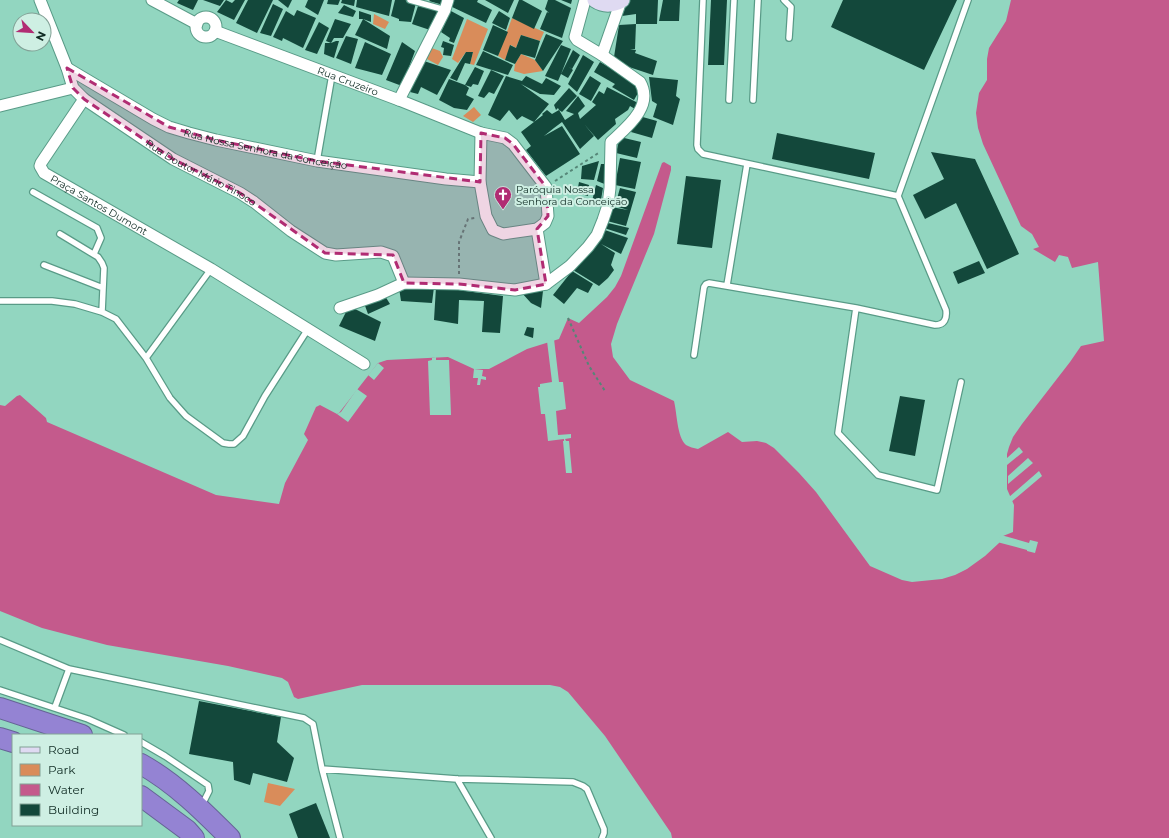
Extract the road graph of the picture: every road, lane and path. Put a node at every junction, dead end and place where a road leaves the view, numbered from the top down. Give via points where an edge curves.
1 (40, 0) edge
2 (152, 0) edge
3 (410, 0) edge
4 (585, 0) edge
5 (595, 0) edge
6 (621, 0) edge
7 (703, 0) edge
8 (734, 0) edge
9 (758, 0) edge
10 (784, 0) edge
11 (968, 0) edge
12 (446, 5) edge
13 (789, 38) dead end
14 (602, 55) junction
15 (67, 68) junction
16 (332, 75) junction
17 (73, 88) junction
18 (84, 98) junction
19 (399, 100) junction
20 (729, 100) dead end
21 (752, 100) dead end
22 (1, 104) edge
23 (481, 133) junction
24 (611, 142) junction
25 (318, 161) junction
26 (746, 164) junction
27 (480, 182) junction
28 (546, 187) junction
29 (33, 192) dead end
30 (898, 196) junction
31 (486, 216) junction
32 (537, 229) junction
33 (60, 234) dead end
34 (94, 254) junction
35 (44, 265) dead end
36 (210, 269) junction
37 (404, 283) junction
38 (459, 284) junction
39 (546, 284) junction
40 (727, 285) junction
41 (103, 288) junction
42 (0, 300) edge
43 (340, 308) dead end
44 (856, 308) junction
45 (102, 312) junction
46 (568, 318) dead end
47 (308, 329) junction
48 (694, 354) dead end
49 (146, 358) junction
50 (364, 364) dead end
51 (961, 382) dead end
52 (605, 390) dead end
53 (0, 640) edge
54 (69, 669) junction
55 (0, 690) edge
56 (0, 708) edge
57 (52, 715) junction
58 (80, 734) edge
59 (122, 734) edge
60 (0, 738) edge
61 (12, 742) edge
62 (142, 743) edge
63 (142, 765) edge
64 (322, 769) junction
65 (457, 779) junction
66 (142, 797) edge
67 (200, 808) junction
68 (194, 838) edge
69 (230, 838) edge
70 (340, 838) edge
71 (491, 838) edge
72 (602, 838) edge

1 - 15 street
2 - 16 street, Rua Cruzeiro via 197,24 197,31 202,36 211,36 215,31
3 - 12 lane
4 - 14 street via 575,37
5 - 6 street via 606,4 614,4
6 - 14 street
7 - 26 lane via 698,149 702,154
8 - 20 lane
9 - 21 lane
10 - 13 lane via 791,7
11 - 30 lane
12 - 19 street
14 - 24 street via 640,82 643,88 644,100 638,114
15 - 17 street
15 - 25 street, Rua Nossa Senhora da Conceição via 169,127 216,140
16 - 19 street, Rua Cruzeiro
16 - 25 lane
17 - 18 street, Rua Doutor Mário Tinoco
17 - 22 street
18 - 36 street, Praça Santos Dumont via 41,163 44,173
18 - 37 street, Rua Doutor Mário Tinoco via 173,159 254,202 325,253 336,255 381,252 393,256
19 - 23 street, Rua Cruzeiro
23 - 27 street
23 - 28 street, Rua Cruzeiro via 505,138 513,144
24 - 28 path
24 - 39 street via 608,205 597,235 570,266
25 - 27 street, Rua Nossa Senhora da Conceição
26 - 30 lane
26 - 40 lane
27 - 31 street
28 - 32 street via 548,216 545,224
29 - 34 lane via 97,228 101,238
30 - 44 lane via 946,310 946,318 940,325 935,325
31 - 32 street via 493,230 500,234
31 - 38 path via 468,219 459,242
32 - 39 street
33 - 34 lane
34 - 41 lane via 104,268
35 - 41 lane
36 - 47 street, Praça Santos Dumont
36 - 49 lane
37 - 38 street
37 - 43 street
38 - 39 street via 515,290
40 - 44 lane
40 - 48 lane via 709,283 704,287
41 - 45 lane
42 - 45 lane via 52,300
44 - 51 lane via 838,433 878,475 937,490
45 - 49 lane via 116,319
46 - 52 path via 589,366
47 - 49 lane via 243,436 234,444 223,443 186,416 170,398
47 - 50 street, Praça Santos Dumont
53 - 54 lane
54 - 57 lane
54 - 64 lane via 304,718 313,724
55 - 57 lane
56 - 57 highway
57 - 58 highway
57 - 59 lane via 88,719
60 - 61 highway
62 - 67 lane via 208,785 209,791
63 - 67 highway via 156,772
64 - 65 lane
64 - 70 lane
65 - 71 lane
65 - 72 lane via 578,783 587,789 604,829
66 - 68 highway
67 - 69 highway

